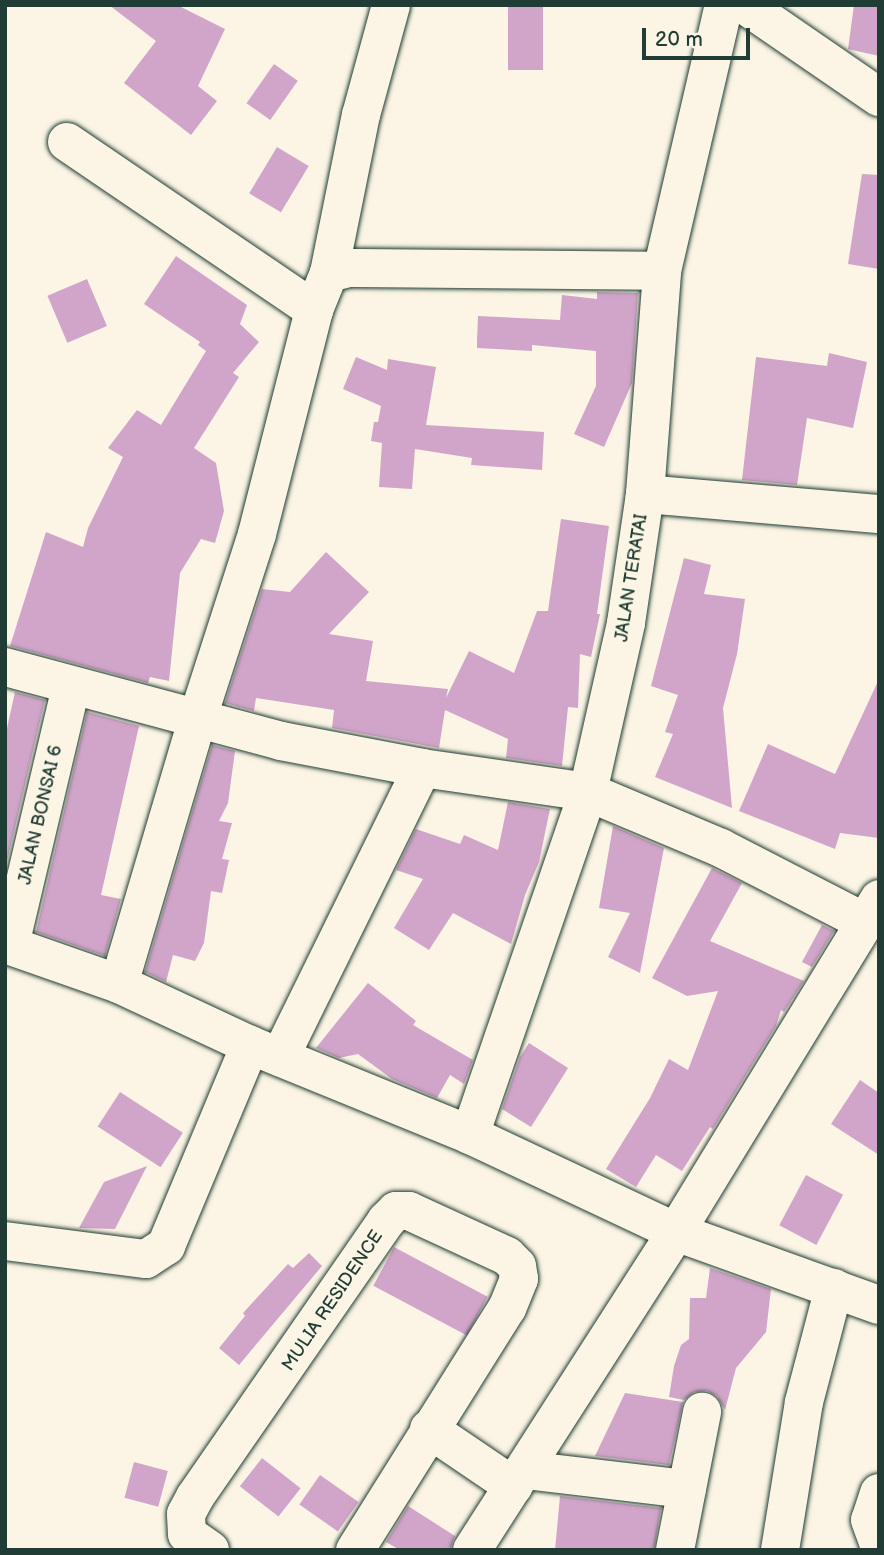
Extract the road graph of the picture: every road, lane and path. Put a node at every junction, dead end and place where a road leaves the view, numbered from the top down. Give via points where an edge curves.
1 (391, 5) edge
2 (724, 5) edge
3 (745, 5) edge
4 (879, 97) edge
5 (67, 142) dead end
6 (662, 271) junction
7 (328, 273) junction
8 (314, 310) junction
9 (645, 494) junction
10 (879, 514) edge
11 (5, 667) edge
12 (71, 686) junction
13 (197, 720) junction
14 (422, 768) junction
15 (588, 792) junction
16 (872, 911) edge
17 (8, 945) edge
18 (119, 984) junction
19 (265, 1051) junction
20 (470, 1135) junction
21 (676, 1232) junction
22 (5, 1241) edge
23 (834, 1288) junction
24 (879, 1305) edge
25 (702, 1412) dead end
26 (429, 1429) junction
27 (519, 1478) junction
28 (687, 1489) junction
29 (879, 1493) edge
30 (879, 1545) edge
31 (210, 1550) edge
32 (355, 1550) edge
33 (472, 1550) edge
34 (675, 1550) edge
35 (780, 1550) edge

1 - 7 street via 361,115
2 - 6 street, JALAN TERATAI
3 - 4 street
5 - 8 street
6 - 7 street via 349,268
6 - 9 street, JALAN TERATAI
7 - 8 street
8 - 13 street via 257,534
9 - 10 street
9 - 15 street, JALAN TERATAI via 626,623
11 - 12 street
12 - 13 street
12 - 17 street, JALAN BONSAI 6
13 - 14 street
13 - 18 street
14 - 15 street
14 - 19 street
15 - 16 street
15 - 20 street, JALAN TERATAI
16 - 21 street
17 - 18 street
18 - 19 street
19 - 20 street
19 - 22 street via 166,1246 146,1259
20 - 21 street
21 - 23 street
21 - 27 street
23 - 24 street
23 - 35 street via 804,1402
25 - 28 street
26 - 27 street
26 - 31 street, MULIA RESIDENCE via 507,1308 519,1279 517,1266 507,1256 421,1216 397,1211 194,1497 186,1514 187,1534
26 - 32 street, MULIA RESIDENCE
27 - 28 street
27 - 33 street
28 - 34 street
29 - 30 street via 870,1520

